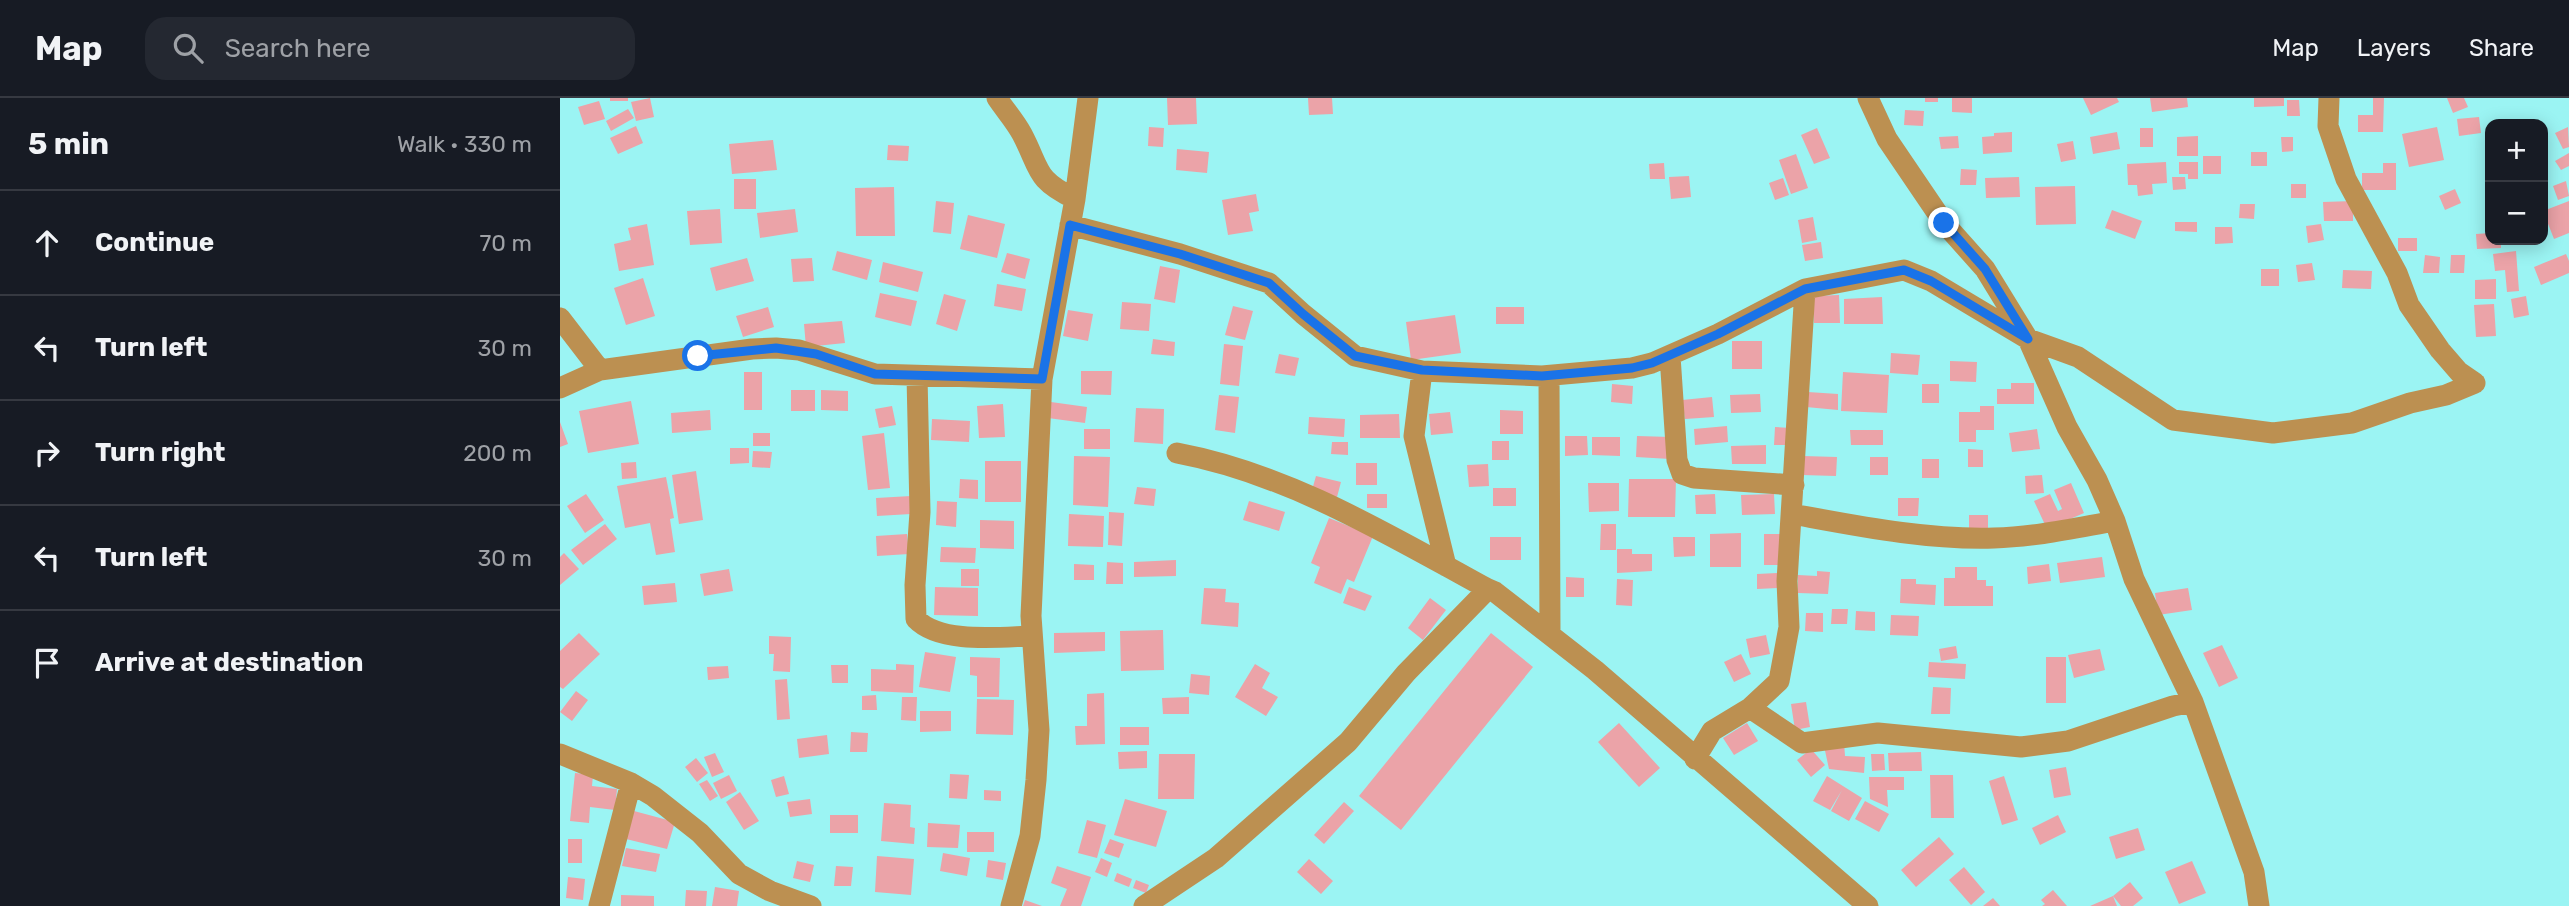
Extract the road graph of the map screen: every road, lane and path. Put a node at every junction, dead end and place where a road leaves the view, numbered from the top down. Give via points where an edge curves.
1 (997, 98) edge
2 (1088, 98) edge
3 (1868, 98) edge
4 (2329, 98) edge
5 (1075, 199) junction
6 (1070, 225) junction
7 (1805, 289) junction
8 (560, 318) edge
9 (2028, 339) junction
10 (1670, 356) junction
11 (600, 370) junction
12 (1422, 370) junction
13 (917, 376) junction
14 (1549, 376) junction
15 (1042, 379) junction
16 (560, 388) edge
17 (1177, 453) dead end
18 (1794, 485) junction
19 (1792, 514) junction
20 (2115, 521) junction
21 (1446, 566) junction
22 (1488, 589) junction
23 (1550, 634) junction
24 (1031, 636) junction
25 (2193, 702) junction
26 (1750, 708) junction
27 (560, 754) edge
28 (1695, 759) junction
29 (631, 783) junction
30 (599, 906) edge
31 (811, 906) edge
32 (1011, 906) edge
33 (1144, 906) edge
34 (1868, 906) edge
35 (2259, 906) edge

1 - 5 street via 1020,130 1040,174
2 - 5 street
3 - 9 street via 1887,139 1944,223 1985,269
4 - 9 street via 2328,127 2346,179 2397,273 2409,306 2446,357 2475,383 2352,424 2273,433 2173,420 2078,357
5 - 6 street
6 - 12 street via 1269,283 1355,356
6 - 15 street
7 - 9 street via 1904,270 1931,281
7 - 10 street
7 - 18 street
8 - 11 street
9 - 20 street
10 - 14 street via 1632,368
10 - 18 street via 1677,460 1682,474
11 - 13 street via 776,348 816,354 875,374
11 - 16 street
12 - 14 street
12 - 21 street via 1414,436
13 - 15 street
13 - 24 street via 920,512 916,619 947,634
14 - 23 street
15 - 24 street
17 - 21 street via 1265,478 1355,517
18 - 19 street
19 - 20 street via 1896,531 1994,538
19 - 26 street via 1789,627 1779,681
20 - 25 street via 2134,579
21 - 22 street
22 - 23 street
22 - 33 street via 1406,673 1348,742 1216,858
23 - 28 street
24 - 32 street via 1039,730 1036,780 1030,836
25 - 26 street via 2068,741 2021,747 1878,733 1802,743
25 - 35 street via 2254,873
26 - 28 street via 1712,732
27 - 29 street
28 - 34 street
29 - 30 street
29 - 31 street via 700,833 739,874

